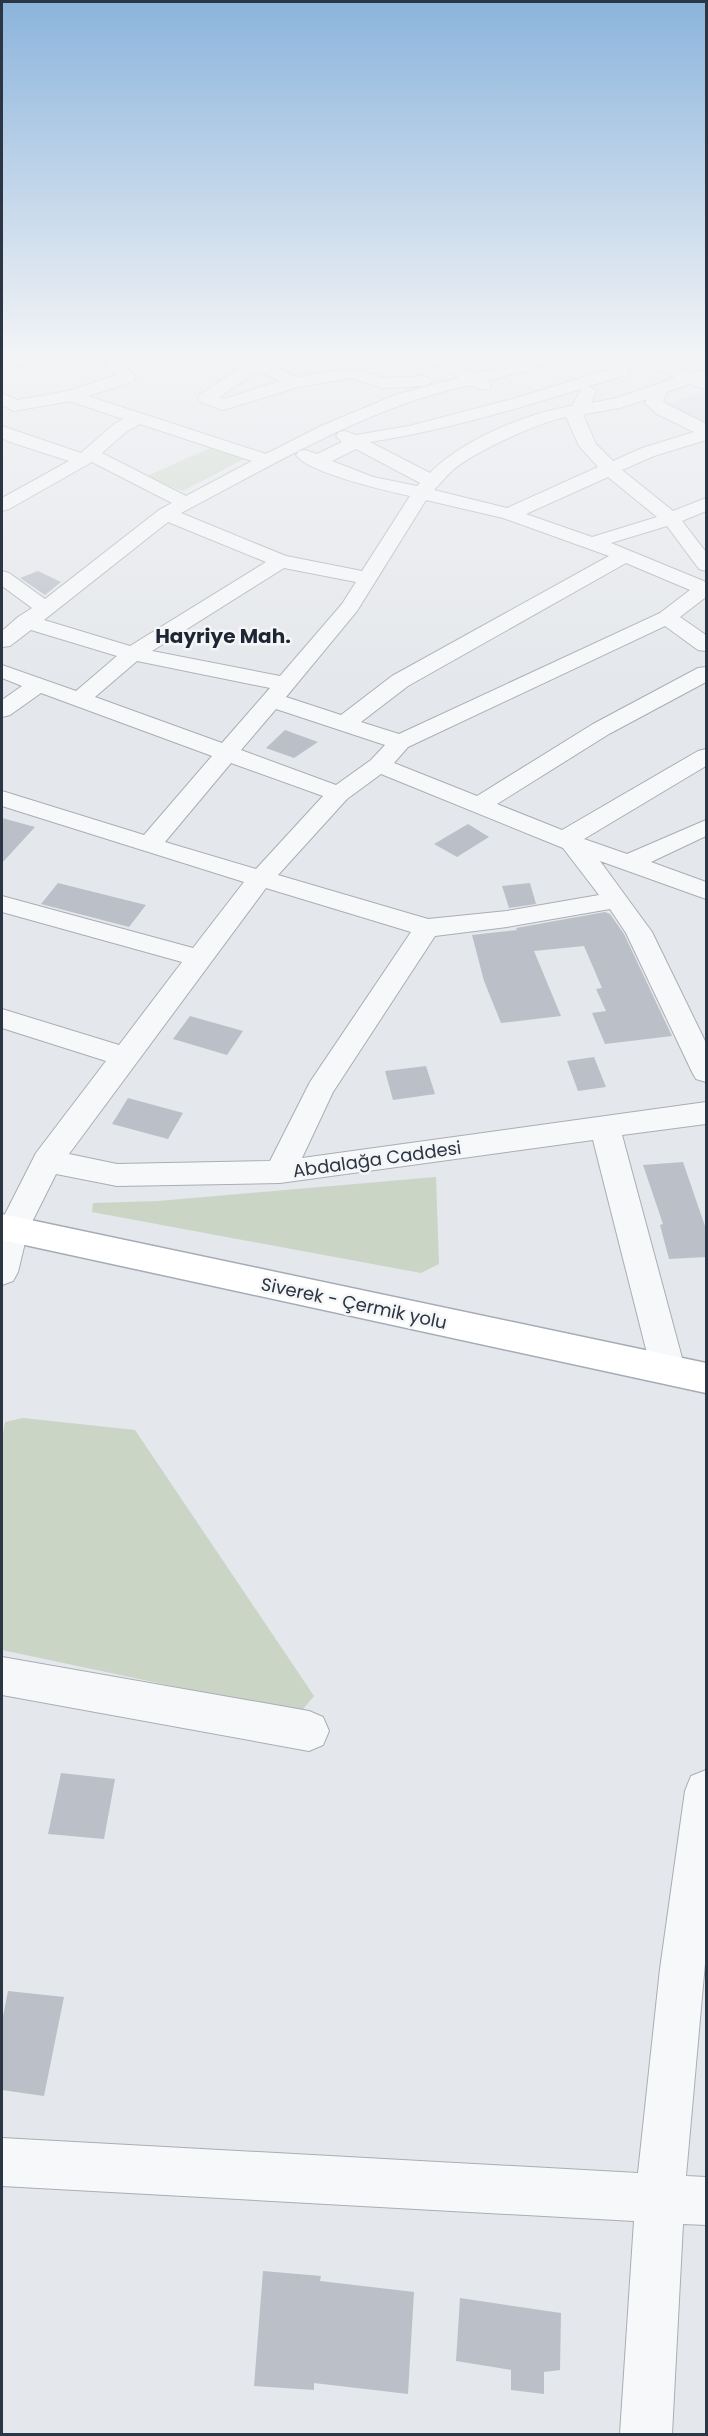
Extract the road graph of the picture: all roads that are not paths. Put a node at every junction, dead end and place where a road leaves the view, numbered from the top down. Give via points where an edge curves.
1 (68, 470) edge
2 (118, 470) edge
3 (249, 470) edge
4 (339, 470) edge
5 (399, 470) edge
6 (444, 470) edge
7 (611, 470) joint
8 (426, 488) junction
9 (186, 503) junction
10 (706, 504) edge
11 (5, 510) edge
12 (166, 514) junction
13 (509, 514) junction
14 (671, 519) junction
15 (591, 543) junction
16 (625, 555) junction
17 (281, 561) junction
18 (2, 577) edge
19 (368, 578) junction
20 (706, 581) edge
21 (45, 608) junction
22 (667, 617) junction
23 (25, 621) junction
24 (2, 640) edge
25 (706, 645) edge
26 (133, 654) junction
27 (2, 671) edge
28 (706, 673) edge
29 (39, 684) junction
30 (278, 692) junction
31 (80, 699) junction
32 (2, 710) edge
33 (345, 723) junction
34 (400, 742) junction
35 (227, 753) junction
36 (706, 756) edge
37 (379, 765) junction
38 (339, 794) junction
39 (2, 798) edge
40 (477, 806) junction
41 (706, 827) edge
42 (568, 841) junction
43 (149, 845) junction
44 (629, 863) junction
45 (260, 879) junction
46 (706, 891) edge
47 (617, 900) junction
48 (2, 904) edge
49 (427, 928) junction
50 (199, 958) junction
51 (2, 1018) edge
52 (126, 1057) junction
53 (706, 1072) edge
54 (706, 1113) edge
55 (605, 1127) junction
56 (47, 1161) junction
57 (280, 1172) junction
58 (7, 1229) edge
59 (2, 1272) edge
60 (668, 1369) junction
61 (706, 1378) edge
62 (2, 1676) edge
63 (309, 1731) dead end
64 (706, 1791) edge
65 (2, 2162) edge
66 (660, 2199) junction
67 (706, 2201) edge
68 (646, 2434) edge

1 - 11 street
2 - 9 street
3 - 9 street
4 - 8 street via 367,481
5 - 8 street
6 - 8 street
7 - 13 street
7 - 14 street
8 - 13 street
8 - 19 street
9 - 12 street
10 - 14 street
12 - 17 street
12 - 21 street
13 - 15 street
14 - 15 street
14 - 20 street
15 - 16 street
16 - 20 street
16 - 33 street via 400,681
17 - 19 street
17 - 26 street
18 - 21 street
19 - 30 street via 350,607
20 - 22 street
21 - 23 street
22 - 25 street
22 - 34 street
23 - 24 street
23 - 26 street
26 - 30 street
26 - 31 street
27 - 29 street
28 - 40 street via 601,729
29 - 31 street
29 - 32 street
30 - 33 street
30 - 35 street
31 - 35 street
33 - 34 street
34 - 37 street
35 - 38 street
35 - 43 street
36 - 42 street
37 - 38 street
37 - 40 street
38 - 45 street
39 - 43 street
40 - 42 street
41 - 44 street
42 - 44 street
42 - 47 street
43 - 45 street
44 - 46 street
45 - 49 street
45 - 50 street
47 - 49 street
47 - 53 street via 639,932
48 - 50 street
49 - 57 street via 320,1089
50 - 52 street
51 - 52 street
52 - 56 street
54 - 55 street, Abdalağa Caddesi
55 - 57 street, Abdalağa Caddesi
55 - 60 street
56 - 57 street, Abdalağa Caddesi via 117,1175
56 - 58 street
58 - 59 street
58 - 60 main road, Siverek - Çermik yolu
60 - 61 main road, Siverek - Çermik yolu
62 - 63 street
64 - 66 street via 682,1969
65 - 66 street
66 - 67 street
66 - 68 street

